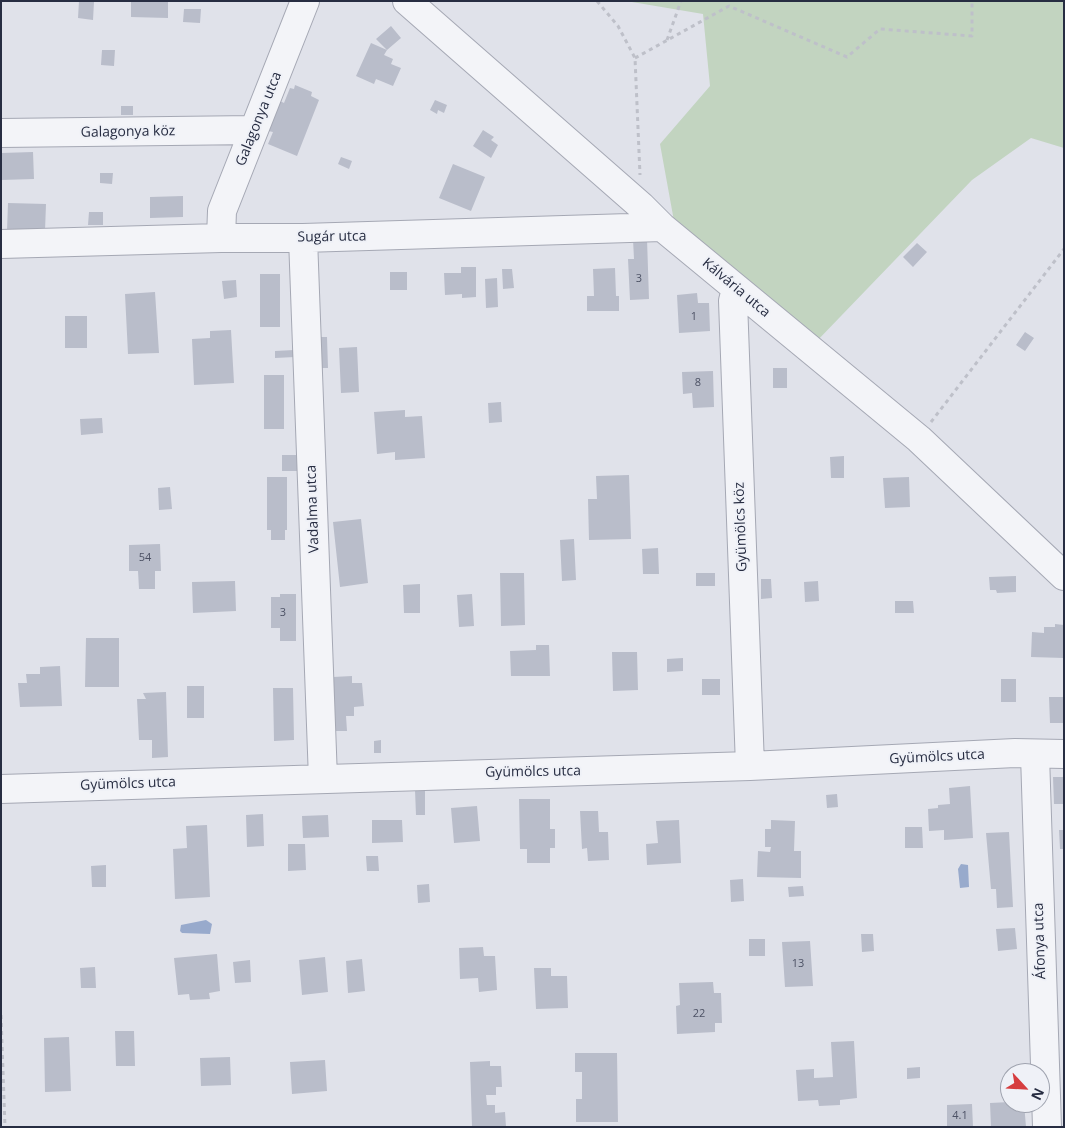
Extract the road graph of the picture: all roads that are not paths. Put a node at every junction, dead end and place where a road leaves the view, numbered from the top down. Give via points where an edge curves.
1 (305, 1) edge
2 (406, 1) edge
3 (254, 130) junction
4 (1, 134) edge
5 (662, 227) junction
6 (222, 238) junction
7 (304, 238) junction
8 (1, 244) edge
9 (736, 289) junction
10 (1064, 576) edge
11 (1064, 754) edge
12 (1035, 755) junction
13 (750, 766) junction
14 (323, 779) junction
15 (1, 788) edge
16 (1047, 1127) edge

1 - 3 street, Galagonya utca
2 - 5 street, Kálvária utca
3 - 4 street, Galagonya köz
3 - 6 street, Galagonya utca via 222,211
5 - 7 street, Sugár utca
5 - 9 street, Kálvária utca
6 - 7 street, Sugár utca
6 - 8 street, Sugár utca
7 - 14 street, Vadalma utca
9 - 10 street, Kálvária utca via 919,438
9 - 13 street, Gyümölcs köz via 733,301
11 - 12 street, Gyümölcs utca
12 - 13 street, Gyümölcs utca
12 - 16 street, Áfonya utca
13 - 14 street, Gyümölcs utca
14 - 15 street, Gyümölcs utca

